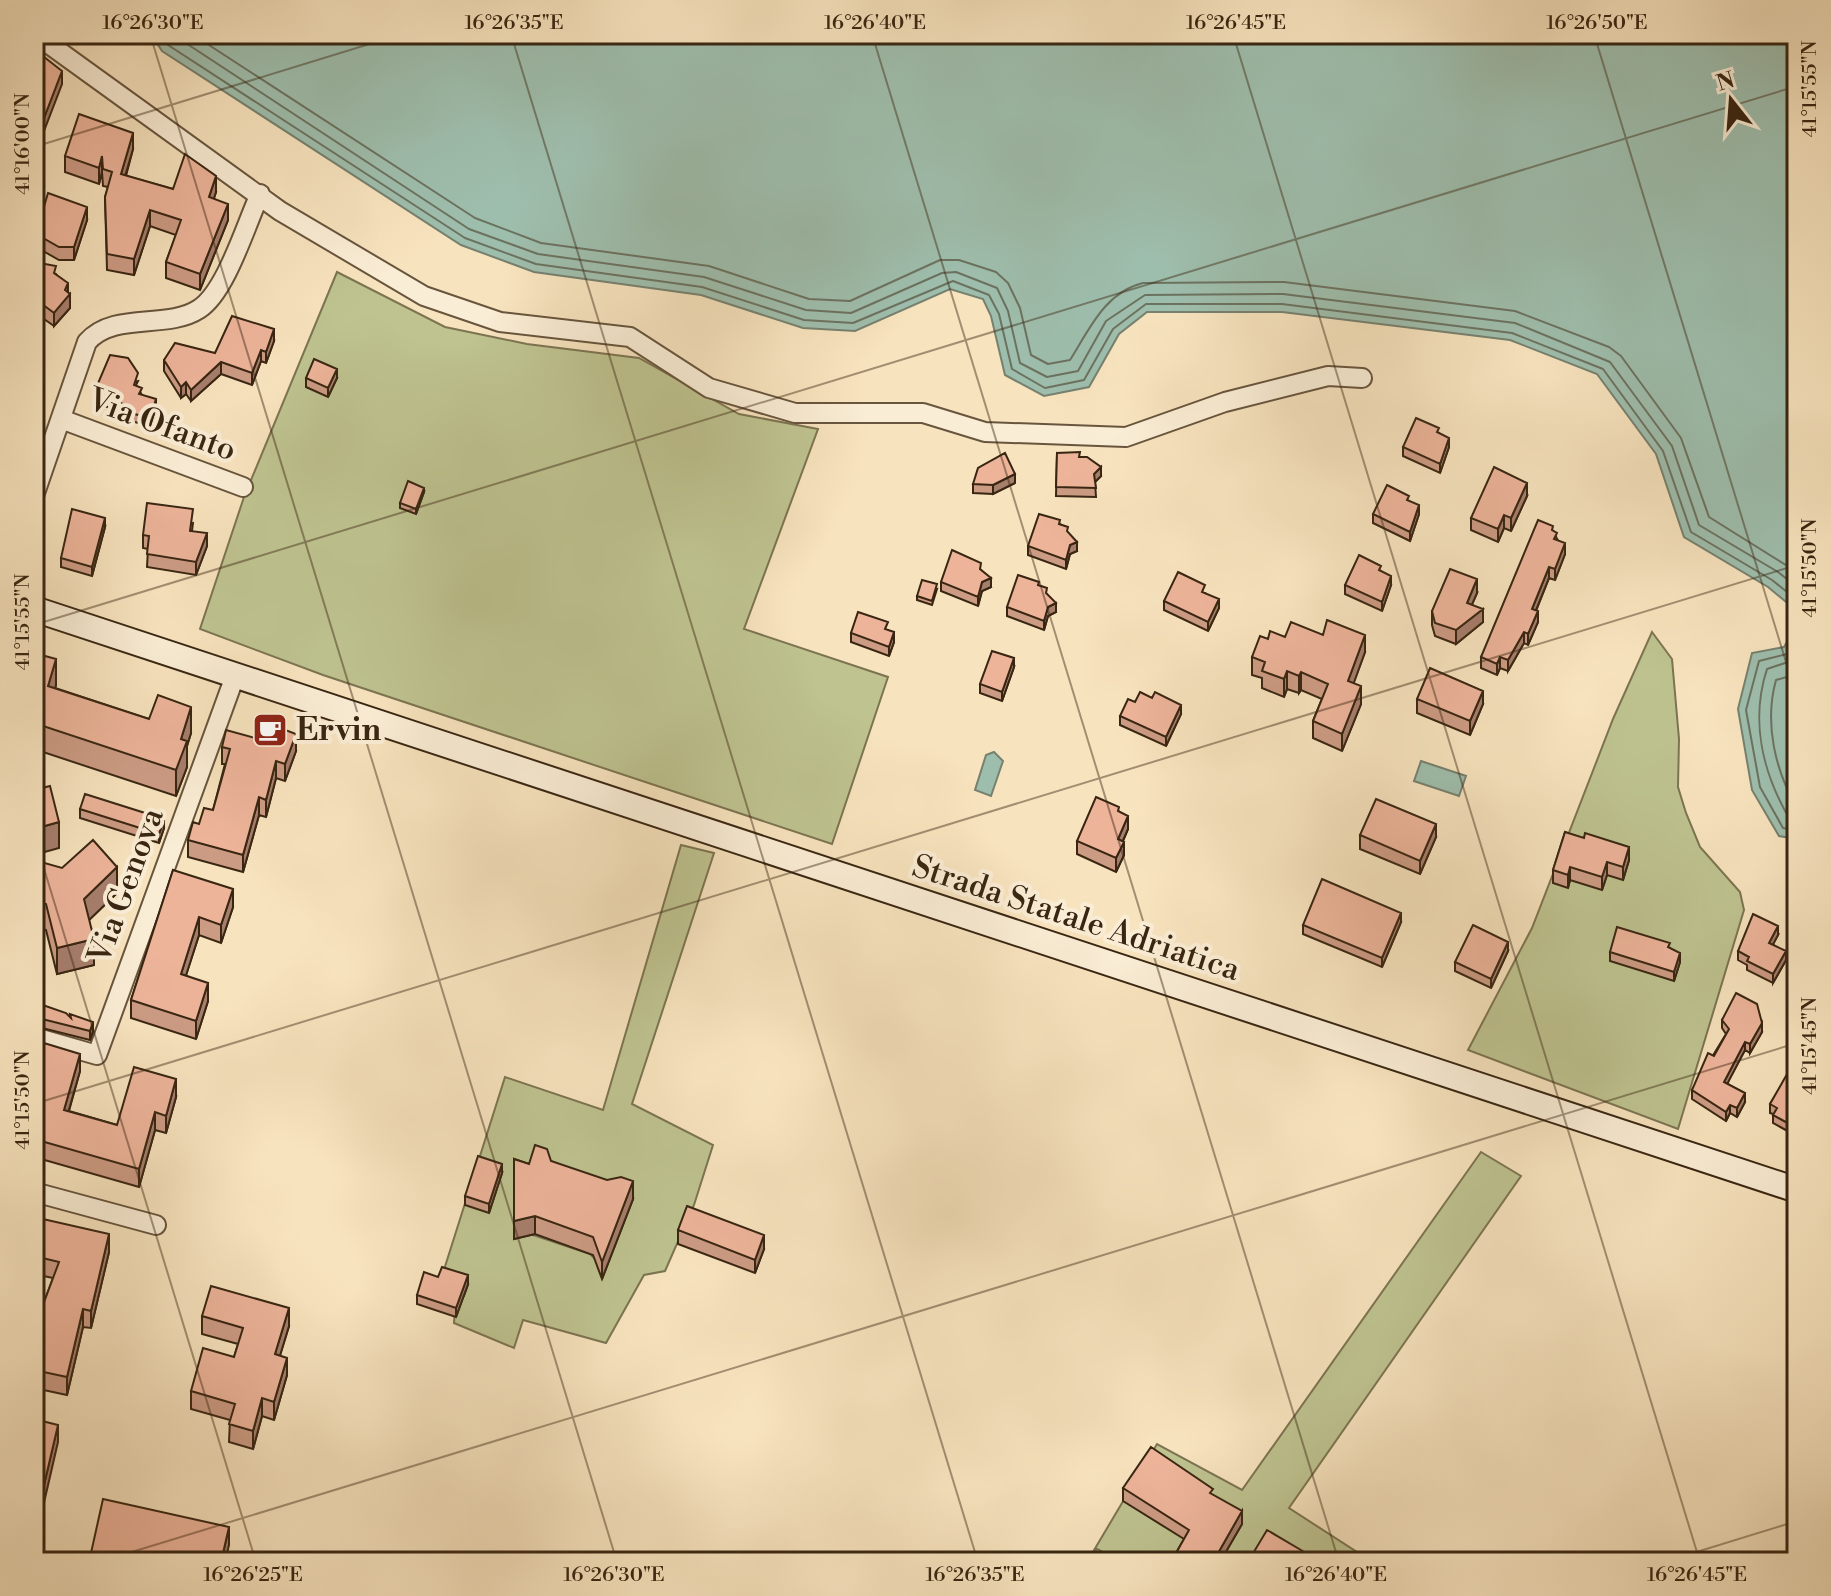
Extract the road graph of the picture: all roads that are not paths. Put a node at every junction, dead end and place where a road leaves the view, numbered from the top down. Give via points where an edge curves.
1 (35, 34) edge
2 (260, 194) junction
3 (1362, 378) dead end
4 (61, 419) junction
5 (243, 487) dead end
6 (34, 496) edge
7 (34, 609) edge
8 (235, 676) junction
9 (34, 1037) edge
10 (1797, 1190) edge
11 (34, 1192) edge
12 (156, 1225) dead end

1 - 2 street
2 - 3 street via 424,296 500,322 630,337 709,388 795,413 923,413 985,432 1126,437 1239,398 1328,376
2 - 4 street via 208,301 190,314 92,335
4 - 5 street, Via Ofanto
4 - 6 street
7 - 8 main road, Strada Statale Adriatica
8 - 9 street, Via Genova via 97,1055
8 - 10 main road, Strada Statale Adriatica
11 - 12 street

